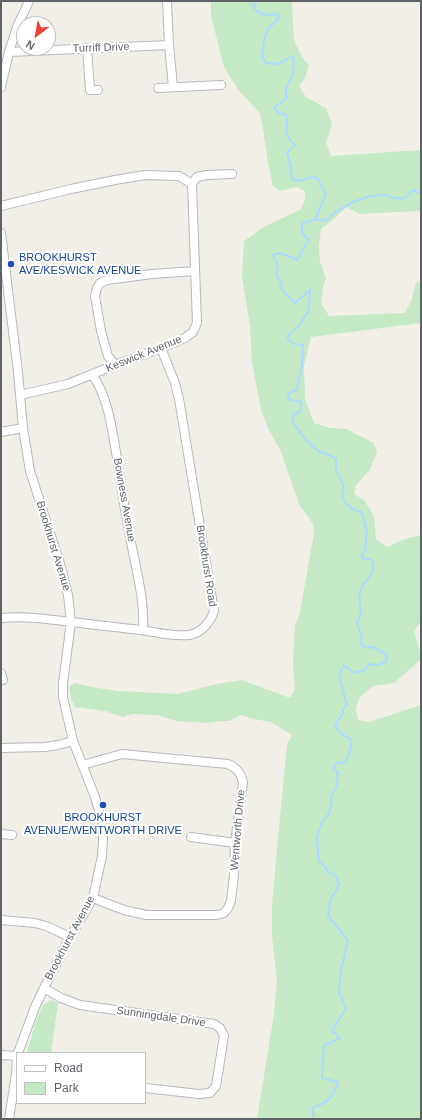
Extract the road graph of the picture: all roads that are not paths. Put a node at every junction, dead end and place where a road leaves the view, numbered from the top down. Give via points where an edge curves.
1 (29, 1) edge
2 (167, 1) edge
3 (169, 45) junction
4 (87, 48) junction
5 (9, 52) junction
6 (221, 85) dead end
7 (1, 87) edge
8 (172, 87) junction
9 (158, 88) dead end
10 (90, 90) dead end
11 (232, 174) dead end
12 (192, 184) junction
13 (1, 206) edge
14 (1, 233) edge
15 (195, 271) junction
16 (5, 297) edge
17 (161, 348) junction
18 (115, 365) junction
19 (92, 374) junction
20 (20, 395) junction
21 (23, 428) junction
22 (1, 432) edge
23 (1, 618) edge
24 (71, 622) junction
25 (143, 630) junction
26 (73, 741) junction
27 (1, 748) edge
28 (82, 765) junction
29 (1, 834) edge
30 (12, 835) dead end
31 (191, 836) dead end
32 (235, 843) junction
33 (93, 898) junction
34 (1, 920) edge
35 (70, 937) junction
36 (44, 988) junction
37 (18, 1052) edge
38 (1, 1054) edge
39 (16, 1058) edge
40 (16, 1080) edge
41 (146, 1088) edge
42 (9, 1119) edge

1 - 5 street
2 - 3 street
3 - 4 street, Turriff Drive
3 - 8 street
4 - 5 street, Turriff Drive
4 - 10 street
5 - 7 street
6 - 8 street
8 - 9 street
11 - 12 street via 207,174 197,177
12 - 13 street via 179,176 145,175
12 - 15 street, Keswick Avenue
14 - 16 street, Brookhurst Avenue
15 - 17 street, Keswick Avenue via 197,323 193,332 185,338
15 - 18 street via 107,280 100,284 95,296 96,303 108,356
16 - 20 street, Brookhurst Avenue
17 - 18 street, Keswick Avenue
17 - 25 street, Brookhurst Road via 179,399 214,611 210,622 190,635
18 - 19 street, Keswick Avenue
19 - 20 street, Keswick Avenue via 68,384
19 - 25 street, Bowness Avenue via 99,385 111,420 141,595
20 - 21 street, Brookhurst Avenue
21 - 22 street
21 - 24 street, Brookhurst Avenue via 30,471 68,595
23 - 24 street, Brookhurst Road via 38,618
24 - 25 street, Brookhurst Road
24 - 26 street, Brookhurst Avenue via 63,697
26 - 27 street via 58,746
26 - 28 street, Brookhurst Avenue
28 - 32 street, Wentworth Drive via 122,754 228,764 234,767 242,777
28 - 33 street, Brookhurst Avenue via 102,822 102,856
29 - 30 street
31 - 32 street
32 - 33 street, Wentworth Drive via 231,901 228,908 217,915 146,915
33 - 35 street, Brookhurst Avenue
34 - 35 street via 35,923
35 - 36 street, Brookhurst Avenue
36 - 37 street, Brookhurst Avenue
36 - 41 street, Sunningdale Drive via 60,998 80,1005 214,1024 220,1028 224,1036 216,1086 210,1093
38 - 39 street
40 - 42 street

